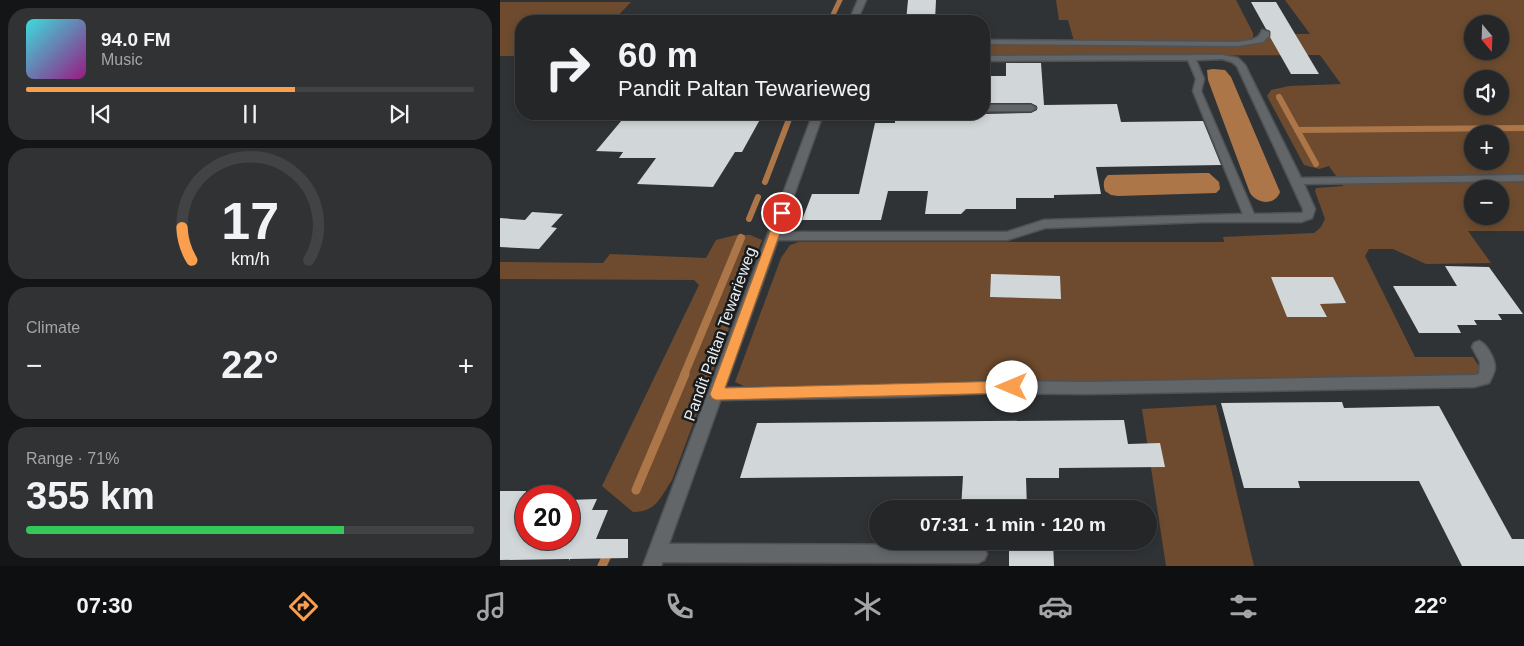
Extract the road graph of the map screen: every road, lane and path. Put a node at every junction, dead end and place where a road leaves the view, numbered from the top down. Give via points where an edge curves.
1 (862, 0) edge
2 (856, 15) edge
3 (1265, 32) dead end
4 (990, 42) edge
5 (1191, 57) junction
6 (990, 59) edge
7 (990, 108) edge
8 (1031, 108) dead end
9 (816, 120) edge
10 (1524, 178) edge
11 (1297, 181) junction
12 (1250, 218) junction
13 (774, 236) junction
14 (1479, 347) dead end
15 (716, 394) junction
16 (978, 554) dead end
17 (655, 560) edge

1 - 2 street
3 - 4 street via 1260,40 1238,44
5 - 6 street
5 - 11 street via 1222,57 1241,65
5 - 12 street via 1200,79 1197,91
7 - 8 street
9 - 13 street, Pandit Paltan Tewarieweg
10 - 11 street
11 - 12 street via 1309,209 1308,215 1301,218
12 - 13 street via 1044,224 1007,236
13 - 15 street, Pandit Paltan Tewarieweg
14 - 15 street via 1487,360 1488,371 1484,379 1474,381 1088,388 993,386
15 - 17 street, Pandit Paltan Tewarieweg
16 - 17 street

